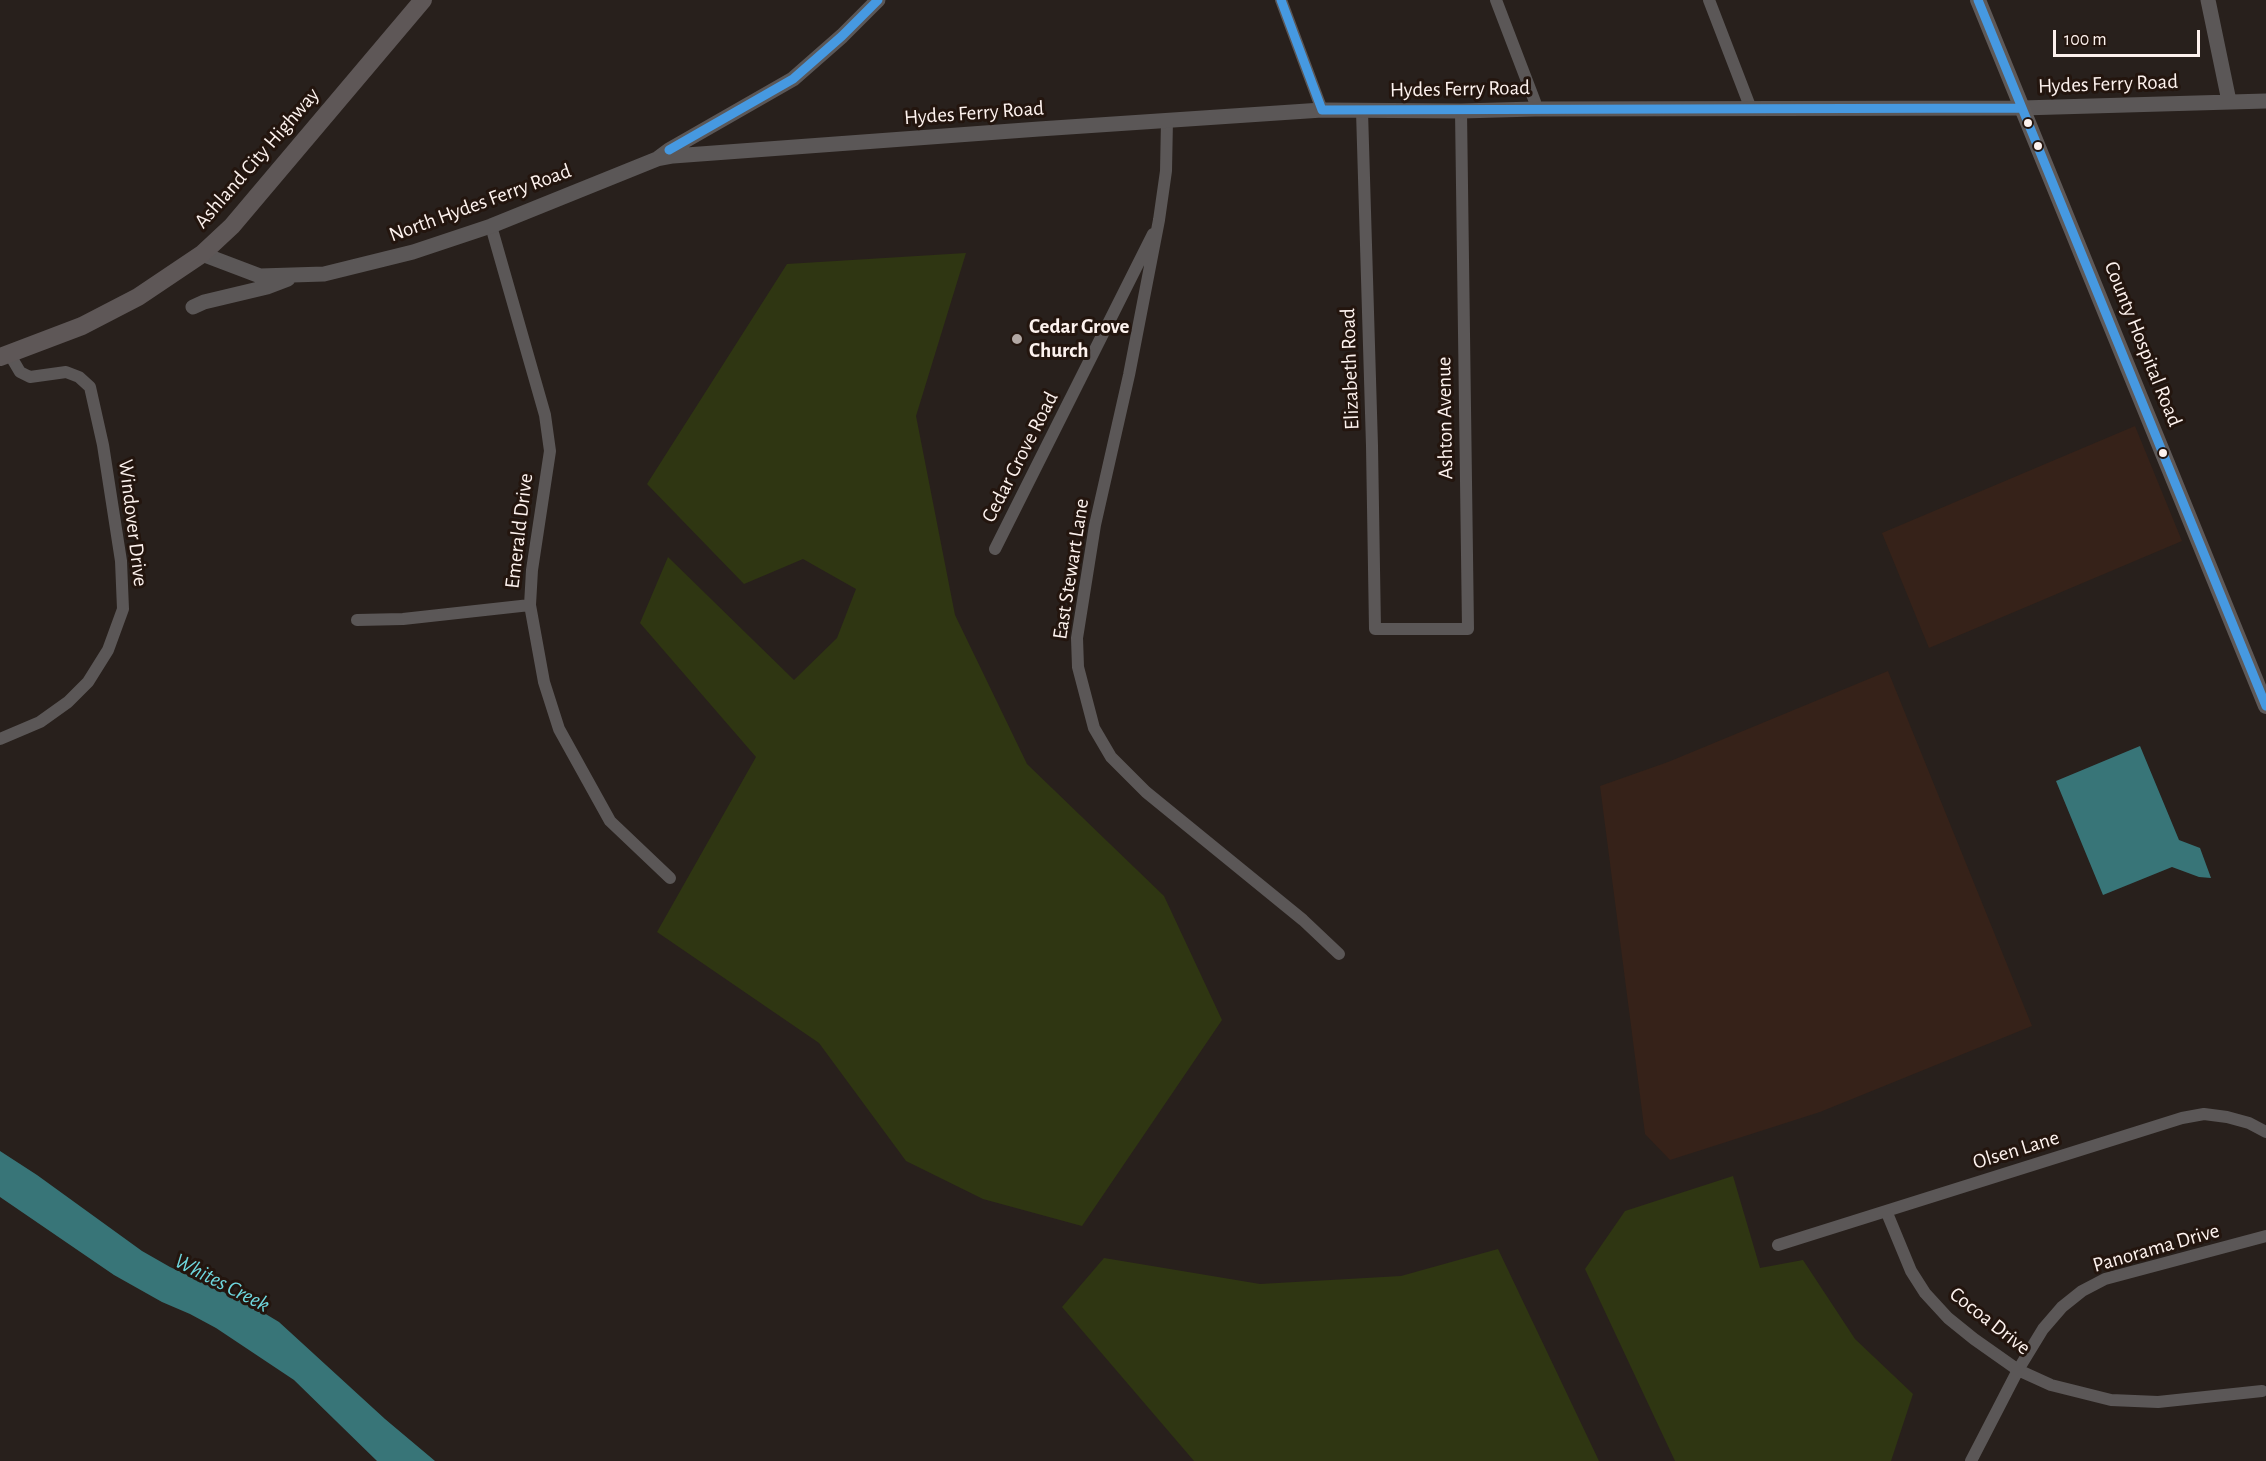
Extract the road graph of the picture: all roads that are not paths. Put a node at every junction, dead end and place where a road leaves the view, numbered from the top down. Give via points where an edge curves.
1 (423, 0) edge
2 (878, 0) edge
3 (1281, 0) edge
4 (1496, 0) edge
5 (1709, 0) edge
6 (1978, 0) edge
7 (2208, 0) edge
8 (2229, 101) junction
9 (2266, 101) edge
10 (2022, 108) junction
11 (1535, 109) junction
12 (1751, 109) junction
13 (1322, 110) junction
14 (1362, 111) junction
15 (1461, 111) junction
16 (1167, 120) junction
17 (663, 155) junction
18 (1160, 220) junction
19 (491, 226) junction
20 (202, 254) junction
21 (299, 275) junction
22 (193, 307) dead end
23 (5, 356) edge
24 (996, 549) dead end
25 (530, 605) junction
26 (357, 620) dead end
27 (1375, 626) joint
28 (2266, 706) edge
29 (0, 739) edge
30 (670, 878) dead end
31 (1339, 954) dead end
32 (2266, 1132) edge
33 (1887, 1213) junction
34 (2266, 1236) edge
35 (1778, 1245) dead end
36 (2018, 1370) junction
37 (2262, 1391) dead end
38 (1971, 1461) edge

1 - 20 main road, Ashland City Highway via 232,226
2 - 17 street via 793,79
3 - 13 street
4 - 11 street
5 - 12 street
6 - 10 main road, County Hospital Road
7 - 8 street
8 - 9 street, Hydes Ferry Road
8 - 10 street, Hydes Ferry Road
10 - 12 street, Hydes Ferry Road
10 - 28 main road, County Hospital Road
11 - 12 street, Hydes Ferry Road
11 - 15 street, Hydes Ferry Road
13 - 14 street, Hydes Ferry Road
13 - 16 street, Hydes Ferry Road
14 - 15 street, Hydes Ferry Road
14 - 27 street, Elizabeth Road
15 - 27 street, Ashton Avenue via 1468,629
16 - 17 street, Hydes Ferry Road
16 - 18 street, East Stewart Lane
17 - 19 street, North Hydes Ferry Road
18 - 24 street, Cedar Grove Road
18 - 31 street, East Stewart Lane via 1084,585 1077,638 1084,696 1094,728 1111,757 1146,792
19 - 21 street, North Hydes Ferry Road via 413,252 324,274
19 - 25 street, Emerald Drive via 545,414 550,451
20 - 21 street, North Hydes Ferry Road via 260,276
20 - 23 main road, Ashland City Highway via 131,301 82,326
21 - 22 street, North Hydes Ferry Road
23 - 29 street, Windover Drive via 30,377 66,372 80,377 90,387 121,561 123,609 108,650 88,682 40,722
25 - 26 street via 404,619
25 - 30 street, Emerald Drive via 544,682 559,729 610,822
32 - 33 street, Olsen Lane via 2227,1117 2204,1114 2182,1118
33 - 35 street, Olsen Lane
33 - 36 street, Cocoa Drive via 1911,1271 1925,1293 1948,1318
34 - 36 street, Panorama Drive via 2105,1279 2082,1291 2062,1306 2043,1329
36 - 37 street, Cocoa Drive via 2060,1388 2110,1400 2158,1402
36 - 38 street, Panorama Drive

